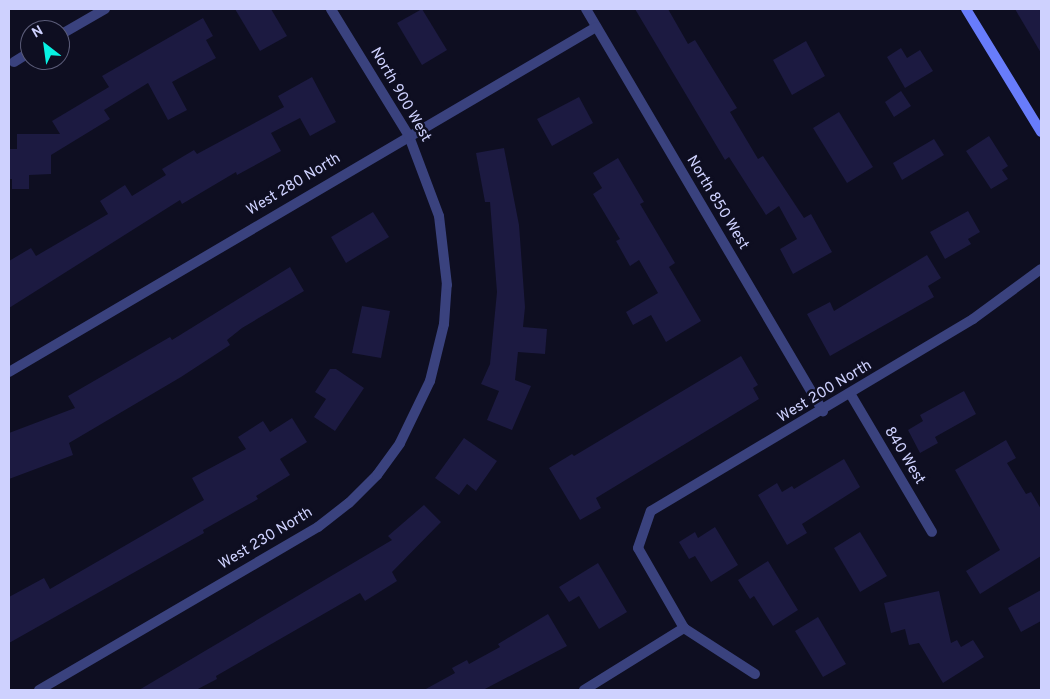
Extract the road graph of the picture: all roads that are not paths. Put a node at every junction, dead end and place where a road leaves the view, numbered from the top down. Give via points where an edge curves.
1 (105, 9) edge
2 (331, 9) edge
3 (586, 9) edge
4 (966, 9) edge
5 (596, 27) junction
6 (70, 29) edge
7 (20, 58) edge
8 (14, 62) dead end
9 (1041, 132) edge
10 (409, 136) junction
11 (1041, 269) edge
12 (440, 348) joint
13 (9, 372) edge
14 (851, 395) junction
15 (823, 411) junction
16 (932, 532) dead end
17 (684, 628) junction
18 (756, 674) dead end
19 (39, 690) edge
20 (584, 690) edge

1 - 6 street
2 - 10 street, North 900 West
3 - 5 street, North 850 West
4 - 9 street
5 - 10 street, West 280 North
5 - 15 street, North 850 West
7 - 8 street
10 - 12 street, North 900 West via 427,178 444,245 447,284
10 - 13 street, West 280 North
11 - 14 street, West 200 North via 973,319
12 - 19 street, West 230 North via 430,381 405,435 377,474 349,503 318,527
14 - 15 street, West 200 North
14 - 16 street, 840 West
15 - 17 street, West 200 North via 651,511 638,548
17 - 18 street
17 - 20 street

